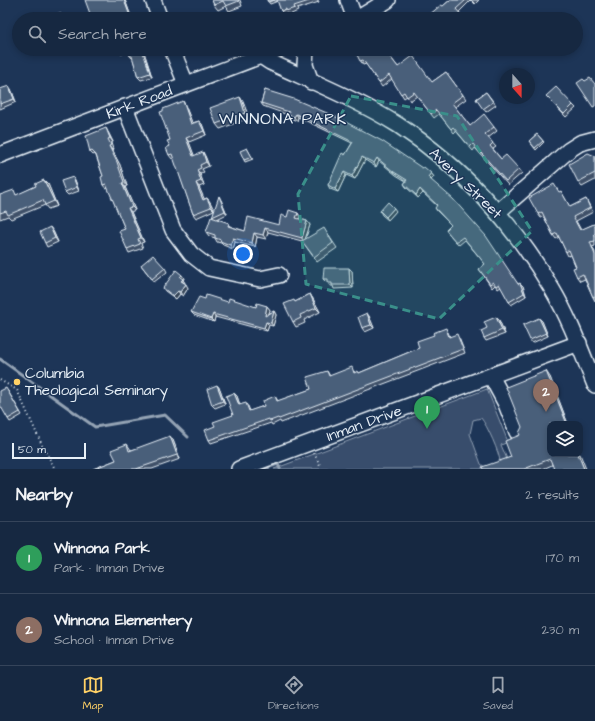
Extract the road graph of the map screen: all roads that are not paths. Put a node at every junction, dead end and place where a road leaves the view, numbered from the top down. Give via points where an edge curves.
1 (153, 0) edge
2 (348, 0) edge
3 (388, 0) edge
4 (157, 12) edge
5 (353, 12) edge
6 (368, 12) edge
7 (175, 56) edge
8 (261, 56) joint
9 (306, 56) edge
10 (311, 82) junction
11 (186, 84) junction
12 (125, 107) junction
13 (595, 139) edge
14 (0, 155) edge
15 (498, 212) junction
16 (279, 275) dead end
17 (579, 343) junction
18 (490, 376) junction
19 (595, 385) edge
20 (517, 432) dead end
21 (239, 469) edge

1 - 4 street
2 - 5 street
3 - 6 street
7 - 11 street
8 - 10 street, Avery Street
8 - 11 street, Kirk Road
9 - 10 street via 305,65
10 - 15 street, Avery Street via 396,125 436,152
11 - 12 street, Kirk Road
12 - 14 street, Kirk Road
12 - 16 street via 173,230 191,254 209,268 260,279
13 - 15 street via 580,143 569,150
15 - 17 street, Avery Street via 553,289
17 - 18 street, Inman Drive
17 - 19 street, Avery Street
18 - 20 street via 506,404
18 - 21 street, Inman Drive

